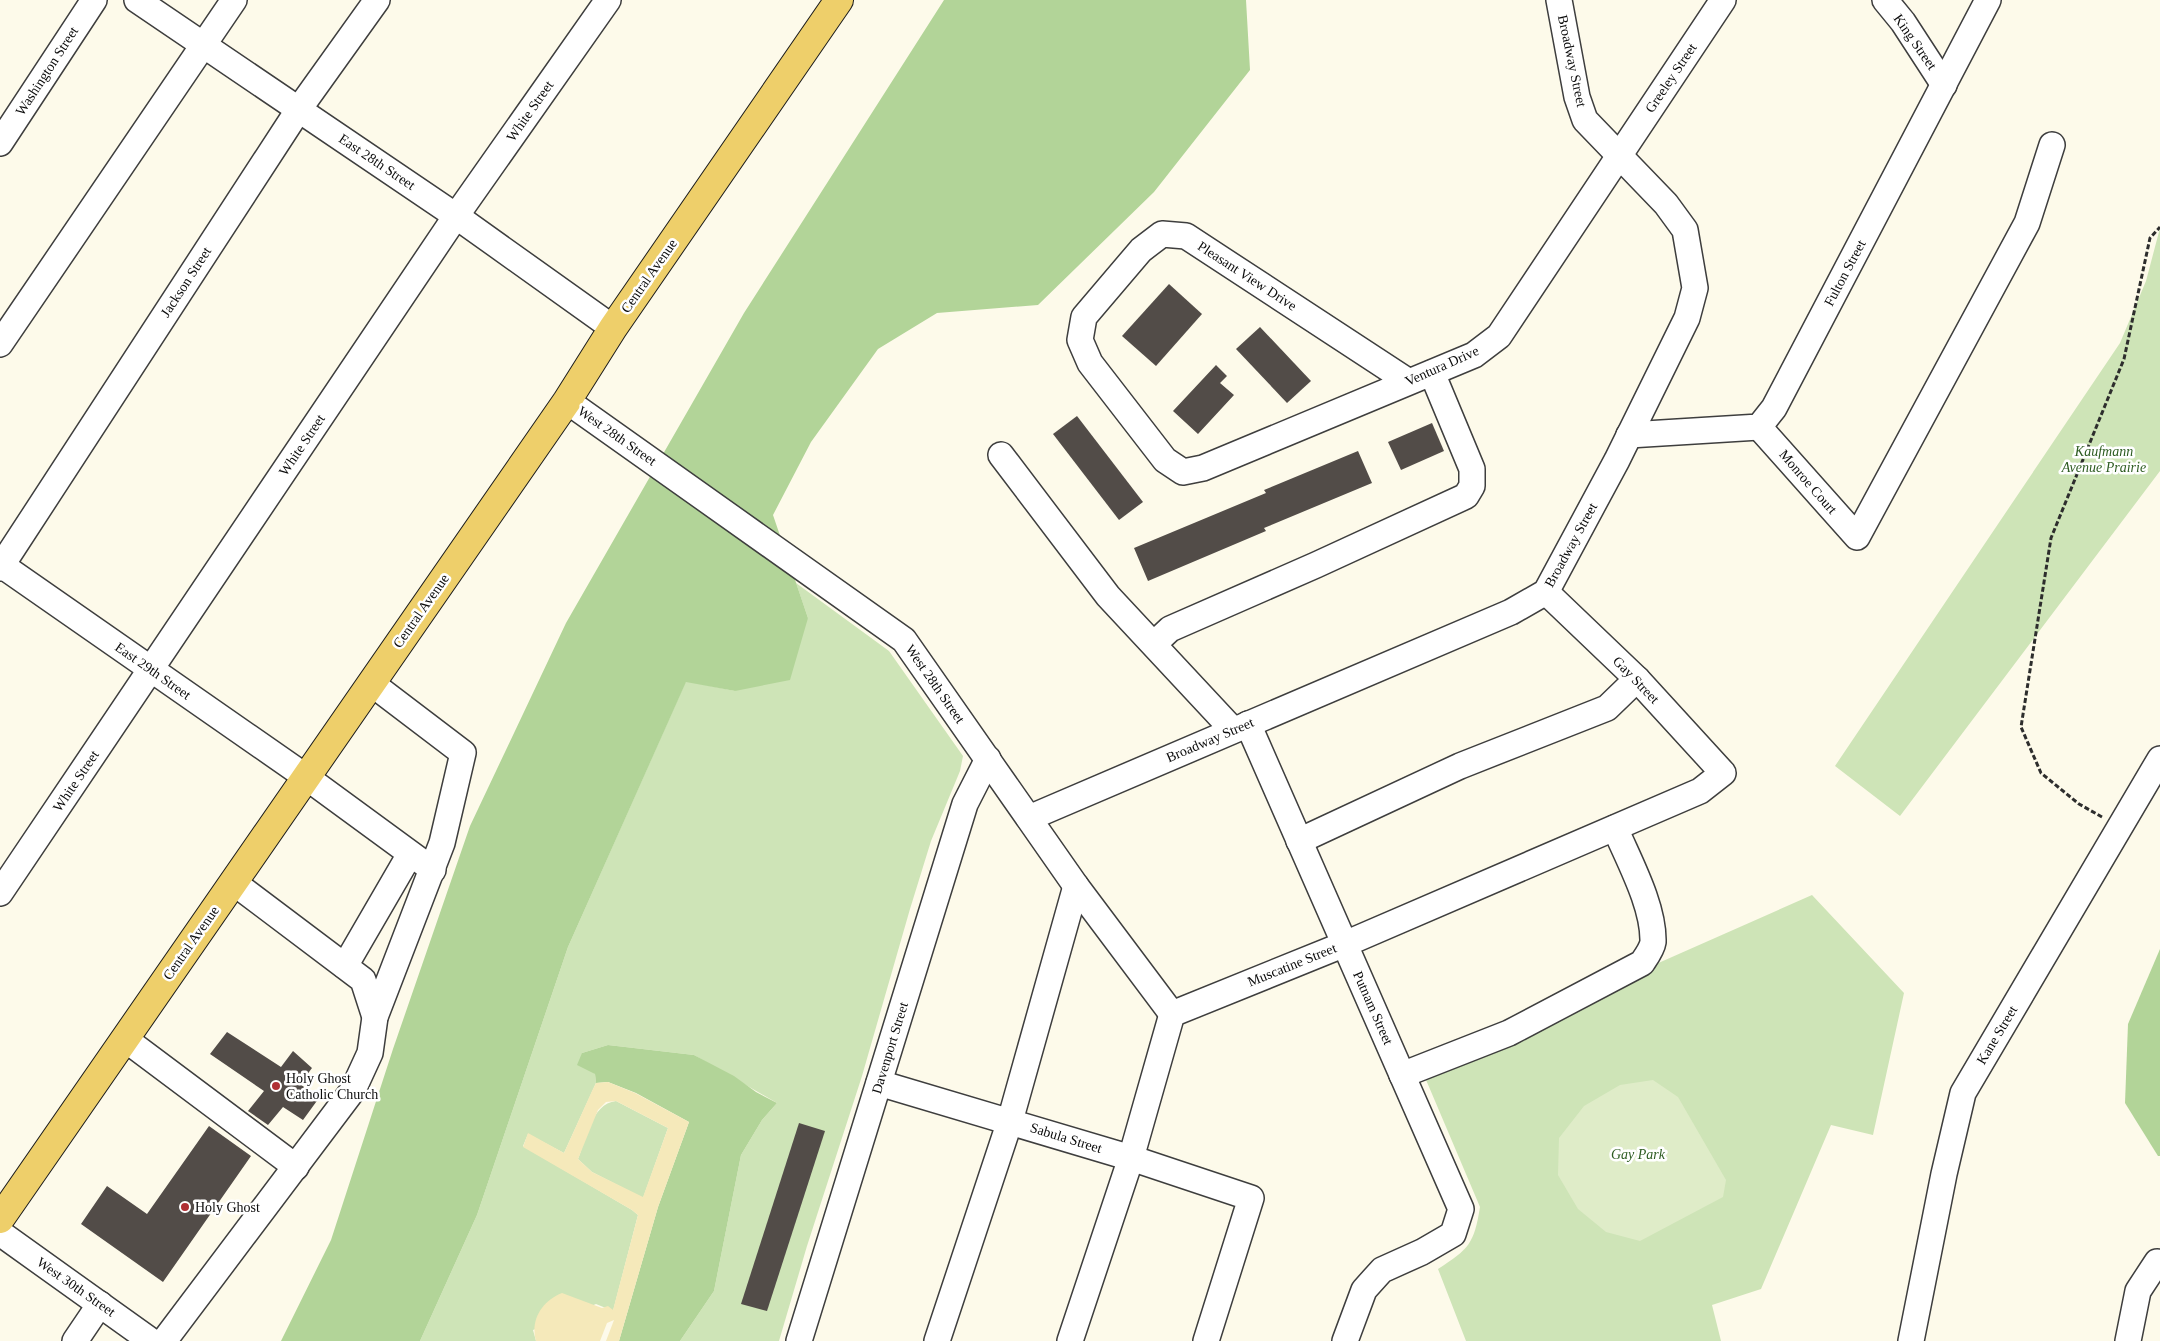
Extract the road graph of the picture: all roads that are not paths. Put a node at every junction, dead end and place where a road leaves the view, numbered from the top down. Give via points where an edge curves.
1 (94, 0) edge
2 (137, 0) edge
3 (234, 0) edge
4 (378, 0) edge
5 (608, 0) edge
6 (839, 0) edge
7 (1559, 0) edge
8 (1723, 0) edge
9 (1885, 0) edge
10 (1988, 0) edge
11 (202, 45) junction
12 (1944, 85) junction
13 (299, 109) junction
14 (0, 143) edge
15 (2052, 145) dead end
16 (1619, 156) junction
17 (456, 216) junction
18 (613, 328) junction
19 (0, 344) edge
20 (1432, 373) junction
21 (1409, 382) junction
22 (567, 401) junction
23 (1760, 426) junction
24 (1629, 435) junction
25 (1001, 455) dead end
26 (1183, 472) joint
27 (1, 566) edge
28 (1546, 592) junction
29 (1154, 644) junction
30 (150, 670) junction
31 (1637, 679) junction
32 (371, 683) junction
33 (1241, 727) junction
34 (988, 759) junction
35 (2160, 759) edge
36 (1723, 773) joint
37 (306, 777) junction
38 (1029, 818) junction
39 (1615, 828) junction
40 (1299, 841) junction
41 (410, 854) junction
42 (433, 870) junction
43 (233, 882) junction
44 (1076, 886) junction
45 (0, 893) edge
46 (1345, 944) junction
47 (345, 966) junction
48 (1172, 1014) junction
49 (375, 1017) junction
50 (124, 1039) junction
51 (1402, 1075) junction
52 (879, 1083) junction
53 (1010, 1121) junction
54 (1131, 1158) junction
55 (296, 1167) junction
56 (0, 1219) edge
57 (0, 1234) edge
58 (2157, 1262) dead end
59 (100, 1304) junction
60 (75, 1341) edge
61 (152, 1341) edge
62 (164, 1341) edge
63 (799, 1341) edge
64 (937, 1341) edge
65 (1070, 1341) edge
66 (1206, 1341) edge
67 (1345, 1341) edge
68 (1912, 1341) edge
69 (2128, 1341) edge

1 - 14 street, Washington Street
2 - 11 street, East 28th Street
3 - 11 street
4 - 13 street, Jackson Street
5 - 17 street, White Street
6 - 18 main road, Central Avenue
7 - 16 street, Broadway Street via 1577,97 1585,120
8 - 16 street, Greeley Street
9 - 12 street, King Street
10 - 12 street, Fulton Street
11 - 13 street, East 28th Street
11 - 19 street
12 - 23 street, Fulton Street via 1774,408
13 - 17 street, East 28th Street
13 - 27 street, Jackson Street
15 - 23 street, Monroe Court via 2027,223 1856,537
16 - 20 street, Ventura Drive via 1499,336 1474,354
16 - 24 street, Broadway Street via 1666,204 1685,230 1695,288 1687,318
17 - 18 street, East 28th Street
17 - 30 street, White Street
18 - 22 main road, Central Avenue
20 - 21 street, Ventura Drive
20 - 29 street via 1472,469 1472,486 1466,496 1170,629
21 - 26 street, Ventura Drive via 1204,468
21 - 26 street, Pleasant View Drive via 1186,236 1162,234 1141,250 1084,317 1080,340 1090,363 1159,453
22 - 32 main road, Central Avenue
22 - 34 street, West 28th Street via 904,640
23 - 24 street
24 - 28 street, Broadway Street
25 - 29 street, Putnam Street via 1108,596
27 - 30 street, East 29th Street
28 - 31 street, Gay Street
28 - 33 street, Broadway Street via 1511,612
29 - 33 street, Putnam Street
30 - 37 street, East 29th Street
30 - 45 street, White Street
31 - 36 street, Gay Street
31 - 40 street via 1607,708 1460,766
32 - 37 main road, Central Avenue
32 - 42 street via 463,753
33 - 38 street, Broadway Street
33 - 40 street, Putnam Street
34 - 38 street, West 28th Street
34 - 52 street, Davenport Street via 965,804
35 - 68 street, Kane Street via 1963,1093
36 - 39 street, Muscatine Street via 1700,791
37 - 41 street, East 29th Street
37 - 43 main road, Central Avenue
38 - 44 street, West 28th Street
39 - 46 street, Muscatine Street
39 - 51 street via 1650,919 1653,944 1642,963 1509,1033
40 - 46 street, Putnam Street
41 - 42 street, East 29th Street
41 - 47 street
42 - 49 street
43 - 47 street
43 - 50 main road, Central Avenue
44 - 48 street, West 28th Street
44 - 53 street
46 - 48 street, Muscatine Street
46 - 51 street, Putnam Street
47 - 49 street via 363,980
48 - 54 street
49 - 55 street via 370,1053 353,1090
50 - 55 street
50 - 56 main road, Central Avenue
51 - 67 street, Putnam Street via 1461,1209 1453,1234 1382,1270 1364,1290
52 - 53 street, Sabula Street
52 - 63 street, Davenport Street
53 - 54 street, Sabula Street
53 - 64 street
54 - 65 street
54 - 66 street, Sabula Street via 1251,1198
55 - 62 street
57 - 59 street, West 30th Street
58 - 69 street via 2138,1290
59 - 60 street
59 - 61 street, West 30th Street

